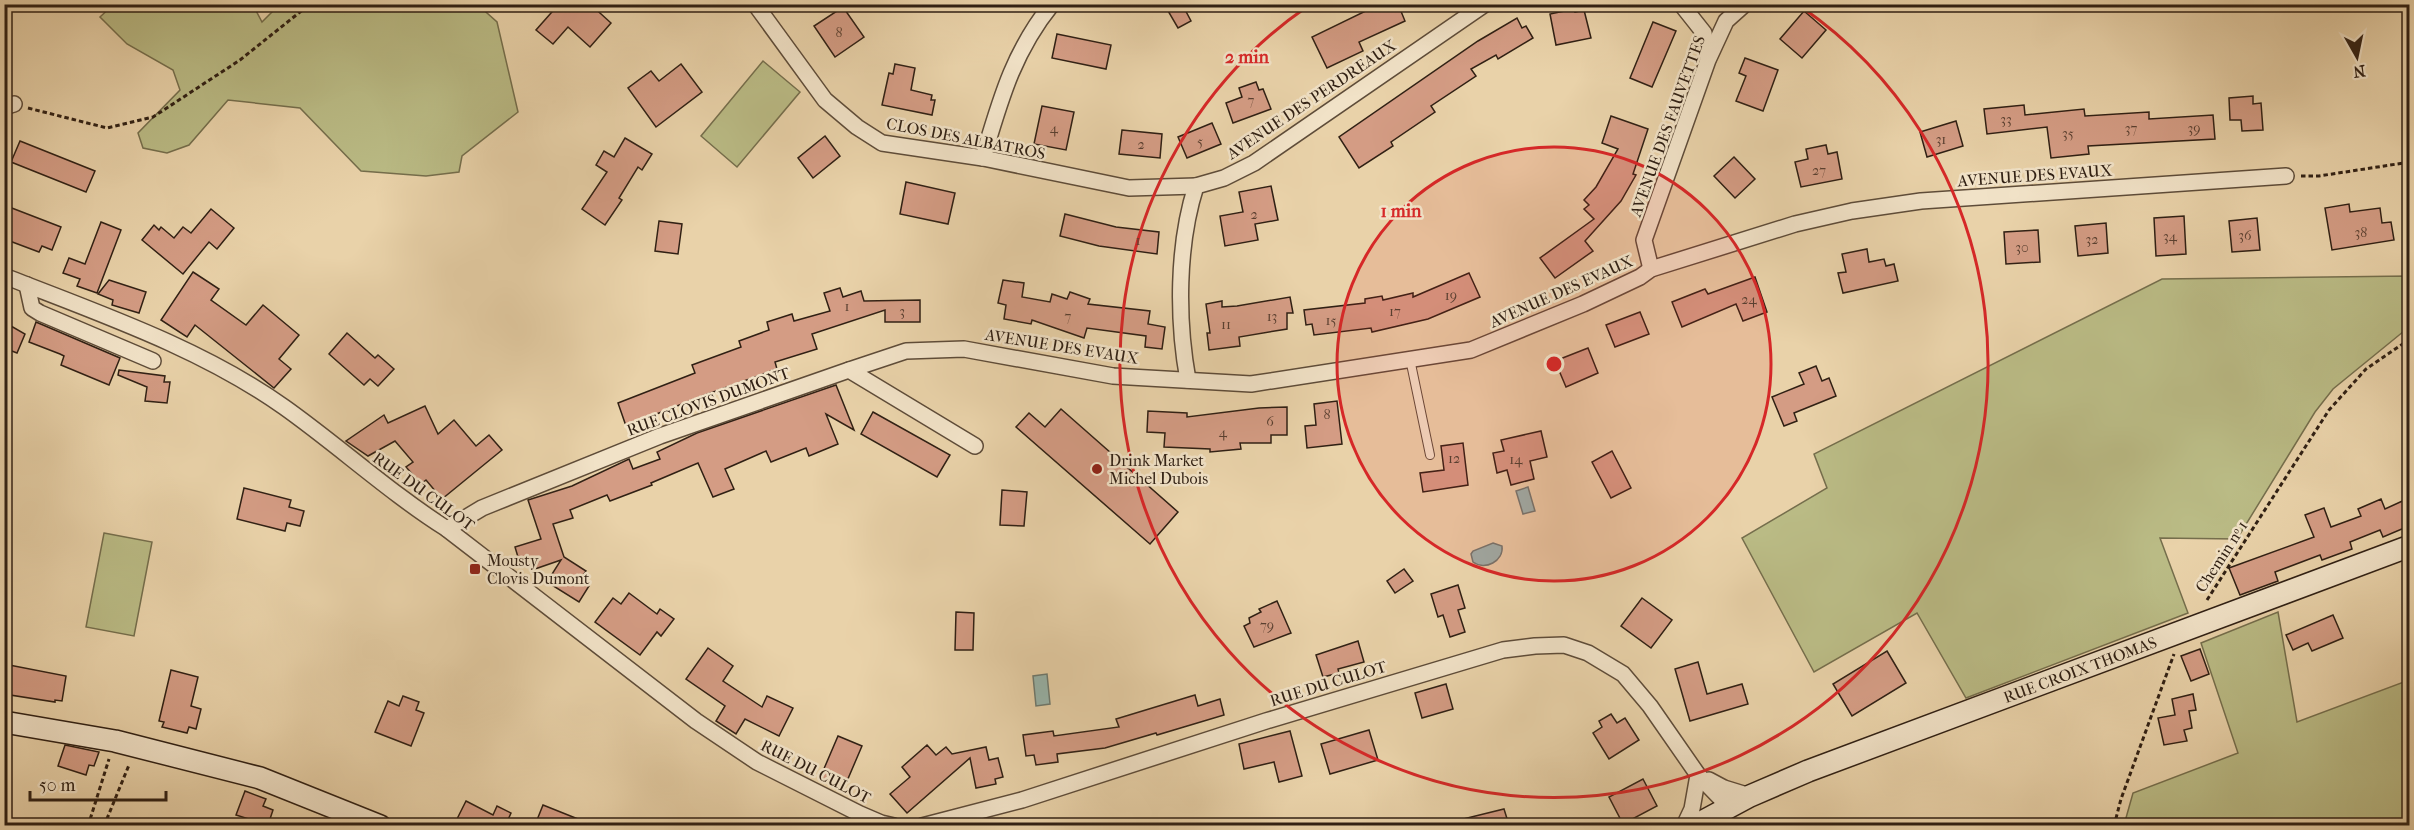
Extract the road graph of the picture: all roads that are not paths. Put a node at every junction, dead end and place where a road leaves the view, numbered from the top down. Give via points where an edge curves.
1 (755, 4) edge
2 (1052, 4) edge
3 (1485, 4) edge
4 (1681, 4) edge
5 (1745, 4) edge
6 (1708, 60) junction
7 (983, 158) junction
8 (2286, 177) road end
9 (1196, 186) junction
10 (1651, 269) junction
11 (4, 276) edge
12 (27, 285) junction
13 (1410, 359) junction
14 (153, 361) dead end
15 (849, 370) junction
16 (1188, 380) junction
17 (975, 446) dead end
18 (1430, 454) dead end
19 (447, 530) junction
20 (2409, 546) edge
21 (4, 722) edge
22 (1698, 775) junction
23 (1750, 796) junction
24 (1712, 816) edge
25 (380, 825) edge
26 (894, 825) edge
27 (922, 825) edge
28 (1684, 825) edge

1 - 7 street, CLOS DES ALBATROS via 825,100 857,127 882,143
2 - 7 street via 1006,81
3 - 9 street, AVENUE DES PERDREAUX via 1254,163
4 - 6 street via 1704,33
5 - 6 street, AVENUE DES FAUVETTES via 1726,21
6 - 10 street, AVENUE DES FAUVETTES via 1644,240
7 - 9 street, CLOS DES ALBATROS via 1129,188
8 - 10 street, AVENUE DES EVAUX via 1921,201 1795,224
9 - 16 street via 1187,213 1181,297 1181,342
10 - 13 street, AVENUE DES EVAUX via 1592,300 1471,350
11 - 12 street, RUE DU CULOT
12 - 14 street via 32,308 40,313
12 - 19 street, RUE DU CULOT via 189,351 282,406
13 - 16 street, AVENUE DES EVAUX via 1251,384
13 - 18 lane
15 - 16 street, AVENUE DES EVAUX via 906,351 964,349 1113,376
15 - 17 street
15 - 19 street, RUE CLOVIS DUMONT via 660,436 482,508
19 - 26 street, RUE DU CULOT via 696,721 757,762 860,814
20 - 23 street, RUE CROIX THOMAS
21 - 25 street via 163,751 260,778
22 - 23 street
22 - 24 street, RUE DU CULOT
22 - 27 street, RUE DU CULOT via 1623,674 1588,652 1564,645 1535,646 1503,650 1022,800
22 - 28 street via 1692,809
23 - 24 street, RUE CROIX THOMAS

